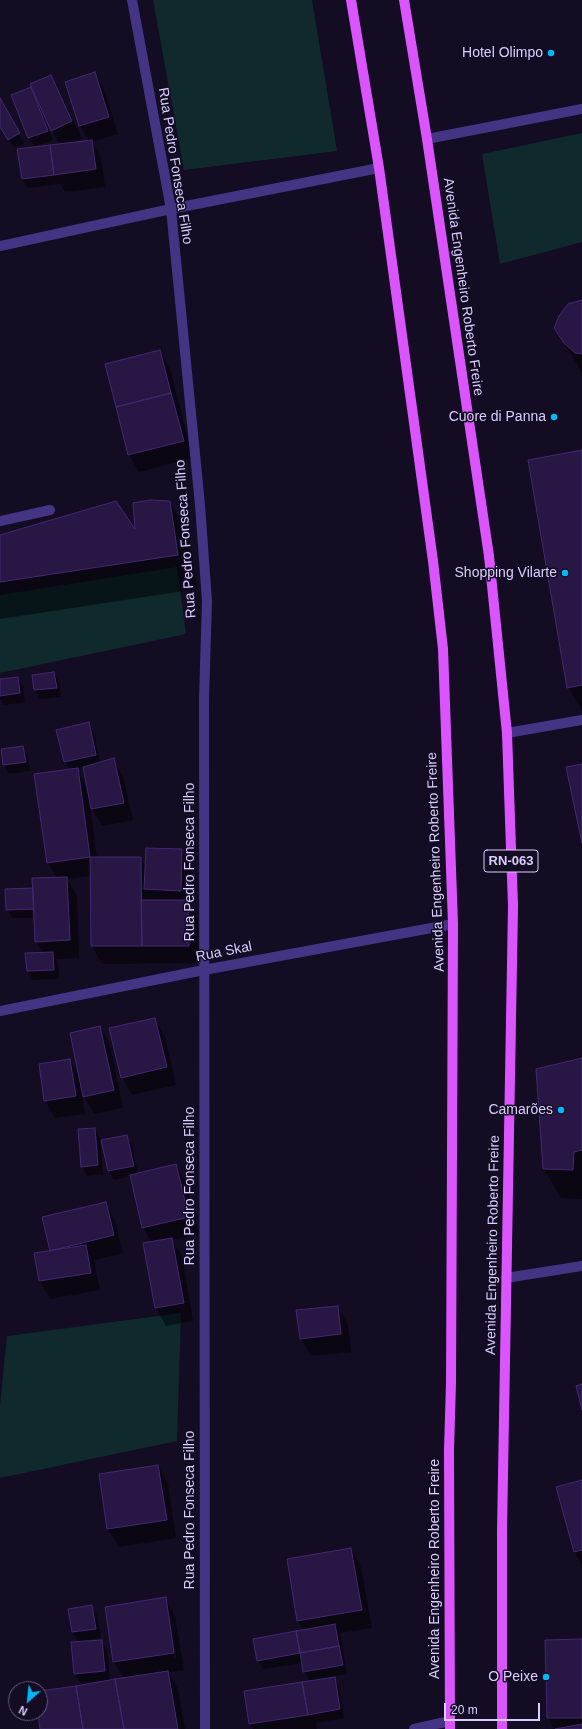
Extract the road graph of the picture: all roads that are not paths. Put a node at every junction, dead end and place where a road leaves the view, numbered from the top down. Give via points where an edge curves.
1 (132, 0) edge
2 (351, 0) edge
3 (404, 0) edge
4 (582, 109) edge
5 (427, 139) junction
6 (379, 168) junction
7 (171, 209) junction
8 (0, 246) edge
9 (50, 510) dead end
10 (0, 521) edge
11 (582, 720) edge
12 (507, 733) junction
13 (453, 924) junction
14 (204, 970) junction
15 (0, 1011) edge
16 (582, 1266) edge
17 (506, 1278) junction
18 (450, 1725) edge
19 (205, 1729) edge
20 (414, 1729) edge
21 (502, 1729) edge

1 - 7 street, Rua Pedro Fonseca Filho
2 - 6 main road, Avenida Engenheiro Roberto Freire
3 - 5 main road, Avenida Engenheiro Roberto Freire / RN-063
4 - 5 street
5 - 12 main road, Avenida Engenheiro Roberto Freire / RN-063 via 489,556
6 - 7 street
6 - 13 main road, Avenida Engenheiro Roberto Freire via 443,649
7 - 8 street
7 - 14 street, Rua Pedro Fonseca Filho via 207,600 204,699
9 - 10 street
11 - 12 street
12 - 17 main road, Avenida Engenheiro Roberto Freire / RN-063 via 513,906
13 - 14 street, Rua Skal
13 - 18 main road, Avenida Engenheiro Roberto Freire via 449,1450
14 - 15 street, Rua Skal
14 - 19 street, Rua Pedro Fonseca Filho
16 - 17 street
17 - 21 main road, Avenida Engenheiro Roberto Freire / RN-063
18 - 20 street

